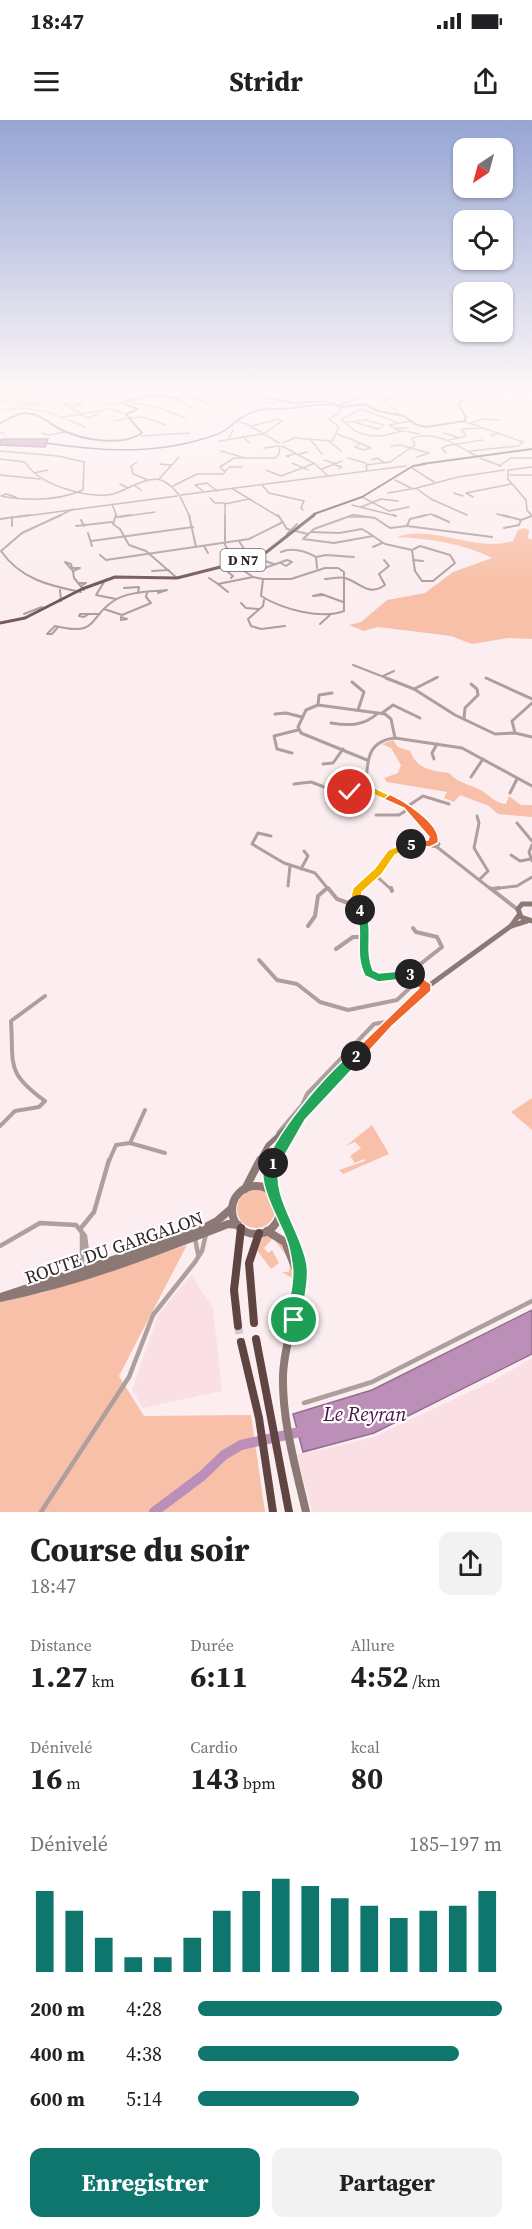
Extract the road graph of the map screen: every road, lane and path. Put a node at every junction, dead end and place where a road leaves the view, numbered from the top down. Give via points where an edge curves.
1 (45, 455) edge
2 (240, 455) edge
3 (279, 455) edge
4 (292, 455) edge
5 (299, 455) edge
6 (399, 455) edge
7 (424, 455) edge
8 (476, 455) edge
9 (494, 455) edge
10 (179, 457) dead end
11 (289, 457) dead end
12 (417, 457) dead end
13 (479, 457) junction
14 (348, 458) dead end
15 (532, 458) edge
16 (0, 459) edge
17 (246, 459) junction
18 (324, 460) dead end
19 (372, 460) dead end
20 (342, 461) dead end
21 (137, 462) dead end
22 (292, 463) dead end
23 (385, 463) junction
24 (160, 464) dead end
25 (315, 464) junction
26 (336, 464) junction
27 (368, 464) junction
28 (171, 465) junction
29 (499, 466) junction
30 (242, 467) dead end
31 (301, 467) junction
32 (408, 467) junction
33 (532, 467) edge
34 (322, 469) junction
35 (339, 469) dead end
36 (48, 470) dead end
37 (266, 470) dead end
38 (308, 470) dead end
39 (507, 470) junction
40 (225, 471) junction
41 (368, 471) junction
42 (34, 473) junction
43 (0, 475) edge
44 (510, 475) junction
45 (532, 475) edge
46 (328, 476) junction
47 (394, 478) junction
48 (40, 479) junction
49 (159, 479) junction
50 (148, 481) junction
51 (435, 482) junction
52 (120, 484) dead end
53 (262, 485) junction
54 (512, 485) junction
55 (135, 486) junction
56 (173, 486) junction
57 (128, 488) junction
58 (233, 489) junction
59 (413, 489) junction
60 (464, 489) dead end
61 (83, 490) junction
62 (141, 490) dead end
63 (279, 490) dead end
64 (217, 491) junction
65 (205, 492) junction
66 (388, 493) dead end
67 (454, 493) dead end
68 (273, 494) junction
69 (284, 495) junction
70 (464, 495) junction
71 (16, 496) dead end
72 (179, 496) junction
73 (362, 497) junction
74 (473, 497) dead end
75 (210, 498) dead end
76 (277, 499) dead end
77 (249, 500) junction
78 (526, 500) junction
79 (398, 501) dead end
80 (532, 501) edge
81 (372, 502) junction
82 (227, 503) junction
83 (112, 504) junction
84 (352, 505) dead end
85 (361, 507) junction
86 (409, 507) dead end
87 (73, 509) junction
88 (303, 510) dead end
89 (155, 512) dead end
90 (146, 514) junction
91 (315, 514) junction
92 (497, 514) dead end
93 (467, 515) dead end
94 (396, 516) dead end
95 (532, 516) edge
96 (12, 517) junction
97 (117, 517) junction
98 (0, 519) edge
99 (148, 519) dead end
100 (81, 520) dead end
101 (520, 520) junction
102 (112, 522) junction
103 (282, 522) junction
104 (449, 522) dead end
105 (84, 525) junction
106 (12, 526) dead end
107 (76, 526) dead end
108 (407, 526) junction
109 (193, 527) junction
110 (504, 528) dead end
111 (291, 530) junction
112 (163, 532) junction
113 (88, 533) dead end
114 (309, 533) junction
115 (373, 536) junction
116 (125, 537) junction
117 (166, 537) dead end
118 (492, 537) dead end
119 (91, 541) junction
120 (239, 541) junction
121 (226, 543) junction
122 (382, 543) junction
123 (170, 545) dead end
124 (92, 546) dead end
125 (204, 546) junction
126 (196, 547) junction
127 (373, 547) dead end
128 (243, 549) dead end
129 (412, 550) junction
130 (173, 551) junction
131 (229, 551) dead end
132 (281, 552) dead end
133 (208, 553) dead end
134 (150, 554) junction
135 (100, 555) dead end
136 (316, 557) junction
137 (354, 557) dead end
138 (384, 560) dead end
139 (413, 560) junction
140 (265, 561) dead end
141 (423, 561) dead end
142 (281, 563) dead end
143 (234, 564) junction
144 (274, 564) junction
145 (317, 568) junction
146 (73, 569) dead end
147 (242, 569) junction
148 (169, 570) junction
149 (152, 571) dead end
150 (228, 572) dead end
151 (142, 576) junction
152 (253, 577) junction
153 (112, 578) junction
154 (177, 578) junction
155 (209, 578) dead end
156 (345, 578) junction
157 (230, 579) junction
158 (263, 579) junction
159 (325, 579) dead end
160 (95, 584) junction
161 (102, 584) junction
162 (218, 584) junction
163 (81, 588) junction
164 (124, 588) dead end
165 (60, 590) junction
166 (228, 592) dead end
167 (138, 593) junction
168 (147, 593) junction
169 (158, 593) dead end
170 (324, 595) dead end
171 (98, 597) junction
172 (116, 599) junction
173 (264, 600) junction
174 (61, 601) junction
175 (94, 601) dead end
176 (343, 602) junction
177 (240, 603) dead end
178 (43, 607) junction
179 (104, 609) junction
180 (260, 609) junction
181 (24, 614) dead end
182 (89, 614) dead end
183 (100, 614) junction
184 (330, 615) junction
185 (0, 623) edge
186 (320, 624) dead end
187 (285, 626) dead end
188 (57, 627) dead end
189 (353, 665) dead end
190 (394, 671) dead end
191 (383, 676) junction
192 (438, 677) dead end
193 (486, 678) dead end
194 (352, 682) dead end
195 (471, 684) dead end
196 (414, 689) junction
197 (332, 693) dead end
198 (532, 699) edge
199 (532, 703) edge
200 (318, 705) junction
201 (358, 710) junction
202 (380, 713) junction
203 (275, 714) dead end
204 (302, 717) junction
205 (420, 718) dead end
206 (463, 718) junction
207 (332, 723) dead end
208 (298, 730) junction
209 (515, 733) junction
210 (532, 737) edge
211 (395, 738) junction
212 (437, 744) junction
213 (343, 749) junction
214 (292, 753) dead end
215 (434, 759) dead end
216 (483, 759) junction
217 (367, 760) junction
218 (323, 764) dead end
219 (471, 777) dead end
220 (517, 780) junction
221 (294, 784) dead end
222 (532, 786) edge
223 (366, 788) junction
224 (510, 793) dead end
225 (449, 804) dead end
226 (409, 807) junction
227 (376, 815) dead end
228 (477, 816) dead end
229 (517, 823) dead end
230 (271, 836) dead end
231 (435, 841) junction
232 (532, 843) edge
233 (430, 844) junction
234 (437, 847) junction
235 (304, 851) dead end
236 (511, 855) dead end
237 (532, 860) edge
238 (290, 866) junction
239 (301, 868) junction
240 (375, 875) junction
241 (532, 877) edge
242 (479, 880) junction
243 (288, 886) dead end
244 (326, 889) junction
245 (491, 889) junction
246 (392, 891) dead end
247 (532, 904) edge
248 (357, 906) junction
249 (519, 909) junction
250 (530, 921) edge
251 (308, 926) dead end
252 (511, 926) junction
253 (413, 928) dead end
254 (365, 937) junction
255 (336, 949) dead end
256 (259, 960) dead end
257 (409, 973) junction
258 (417, 981) junction
259 (427, 987) junction
260 (45, 996) dead end
261 (388, 1022) junction
262 (145, 1110) dead end
263 (300, 1116) junction
264 (0, 1126) edge
265 (275, 1138) junction
266 (130, 1143) junction
267 (165, 1153) dead end
268 (245, 1189) junction
269 (273, 1192) junction
270 (232, 1208) junction
271 (280, 1212) junction
272 (239, 1227) junction
273 (82, 1230) junction
274 (263, 1232) junction
275 (206, 1234) junction
276 (195, 1236) junction
277 (0, 1245) edge
278 (199, 1255) junction
279 (112, 1268) junction
280 (86, 1271) junction
281 (300, 1280) junction
282 (59, 1285) junction
283 (0, 1298) edge
284 (532, 1301) edge
285 (254, 1323) dead end
286 (238, 1326) tunnel mouth
287 (256, 1338) dead end
288 (241, 1342) tunnel mouth
289 (304, 1403) dead end
290 (41, 1512) edge
291 (273, 1512) edge
292 (289, 1512) edge
293 (306, 1512) edge

1 - 61 street via 80,458 84,462
2 - 17 street
3 - 17 street
4 - 11 street via 286,456
5 - 25 street
6 - 23 street
7 - 12 street
8 - 13 street
9 - 13 main road, D N7
10 - 28 street
13 - 29 street
13 - 32 main road, D N7
14 - 27 street
15 - 29 street via 511,458
16 - 42 street via 25,462
17 - 40 street via 226,461 220,467
18 - 26 street
19 - 23 street via 377,458
20 - 26 street
21 - 50 street via 131,466 133,474
22 - 31 street
23 - 27 street
24 - 28 street
25 - 31 street
25 - 34 street
26 - 34 street
26 - 35 street via 342,467
27 - 41 street via 364,465
28 - 49 street
29 - 39 street
30 - 40 street via 230,466
31 - 37 street via 281,476
31 - 38 street
32 - 41 street
32 - 47 main road, D N7
32 - 51 street
33 - 39 street
34 - 46 street
36 - 42 street
39 - 44 street
39 - 51 street
40 - 56 street via 197,474
41 - 46 street
42 - 48 street
43 - 48 street
44 - 45 street
44 - 54 street
46 - 53 street
47 - 59 street
47 - 73 main road, D N7
48 - 61 street
49 - 50 street
49 - 56 street
50 - 55 street
51 - 59 street
52 - 57 street
53 - 58 street
53 - 68 street
54 - 70 street
54 - 78 street
55 - 57 street
55 - 62 street
56 - 72 street
57 - 61 street via 104,495
58 - 64 street
58 - 77 street
59 - 66 street
59 - 93 street
60 - 70 street
61 - 71 street via 58,498
63 - 68 street
64 - 65 street
64 - 65 street via 207,483 195,485
65 - 72 street
67 - 70 street
68 - 69 street
69 - 76 street
69 - 88 street via 304,501
70 - 74 street
72 - 83 street
72 - 109 street
73 - 81 street
73 - 91 main road, D N7
75 - 82 street via 215,503
77 - 82 street
77 - 103 street via 278,515
78 - 80 street
78 - 95 street
79 - 81 street
81 - 85 street
81 - 86 street via 392,512
82 - 121 street
83 - 87 street
83 - 97 street
84 - 85 street
85 - 94 street
87 - 96 street
87 - 165 street via 16,537 1,549 12,565
89 - 90 street
90 - 97 street
90 - 99 street
91 - 111 main road, D N7
91 - 111 main road, D N7
92 - 101 street
95 - 101 street
96 - 98 street
96 - 106 street
97 - 102 street
100 - 105 street
101 - 110 street via 519,525
102 - 105 street
102 - 116 street
103 - 111 street
103 - 120 street
104 - 108 street via 429,514 412,518
105 - 107 street
108 - 114 street via 390,528 375,518 353,515
108 - 118 street
109 - 112 street
109 - 126 street
111 - 114 street
111 - 143 main road, D N7 via 268,550
111 - 143 main road, D N7 via 264,554
112 - 116 street
112 - 117 street
113 - 119 street
114 - 115 street via 362,529
114 - 115 street via 304,540 328,543
115 - 122 street
116 - 119 street
116 - 134 street via 129,545
119 - 124 street
120 - 121 street
120 - 128 street
121 - 125 street
121 - 131 street
122 - 127 street
122 - 129 street
123 - 130 street
125 - 126 street
125 - 133 street
126 - 130 street
129 - 139 street
129 - 139 street via 428,547 456,561 425,583 415,571
130 - 134 street
132 - 136 street via 289,549
134 - 135 street via 106,560
134 - 148 street
136 - 137 street
136 - 145 street
138 - 156 street via 389,566 379,574 385,585 381,589 362,589
139 - 141 street
140 - 144 street
142 - 144 street
143 - 147 street
143 - 154 main road, D N7
144 - 147 street via 259,570
145 - 156 street via 340,569
145 - 158 street via 297,578
146 - 163 street
147 - 152 street
148 - 149 street
148 - 154 street
150 - 157 street via 233,576
151 - 153 main road, D N7
151 - 154 main road, D N7
151 - 161 main road, D N7
152 - 157 street via 242,581
152 - 158 street
153 - 160 main road, D N7
153 - 161 street
155 - 162 street
156 - 159 street
156 - 176 street
157 - 162 street
158 - 173 street via 260,593
160 - 161 street
160 - 163 main road, D N7
161 - 163 main road, D N7
161 - 171 street
162 - 166 street
163 - 165 street
163 - 174 main road, D N7
164 - 167 street via 137,586
165 - 174 street
167 - 168 street
167 - 172 street
168 - 169 street via 167,590
168 - 179 street via 151,604 122,616
170 - 176 street
171 - 172 street
171 - 175 street
172 - 179 street
173 - 180 street
173 - 184 street
174 - 178 main road, D N7
176 - 184 street via 342,613
177 - 180 street via 246,608
178 - 181 street
178 - 185 main road, D N7 via 20,620
179 - 183 street
180 - 187 street via 248,619 251,626
182 - 183 street
183 - 188 street via 90,626 72,630
184 - 186 street
189 - 191 street
190 - 191 street
191 - 196 street
192 - 196 street
193 - 198 street
194 - 201 street via 364,692
195 - 206 street via 478,695 465,708
196 - 206 street
197 - 200 street via 319,695
199 - 209 street via 512,721
200 - 201 street
200 - 204 street via 309,707
201 - 202 street
202 - 205 street via 393,705
202 - 207 street via 363,724
202 - 211 street via 391,719
203 - 204 street
204 - 208 street
206 - 209 street via 495,734
208 - 213 street via 310,739
208 - 214 street via 274,736 277,749
209 - 210 street
211 - 212 street
211 - 217 street via 376,744
212 - 215 street via 432,753
212 - 216 street via 462,748
213 - 217 street
213 - 218 street via 333,762
216 - 219 street
216 - 220 street
217 - 223 street
220 - 222 street
220 - 224 street
221 - 223 street via 311,782 340,793
223 - 226 street
225 - 226 street via 423,796
226 - 227 street via 399,815
226 - 231 street via 432,832
228 - 242 street via 474,848 488,871
229 - 232 street
230 - 238 street via 258,833 252,843
231 - 233 street
231 - 234 street
232 - 237 street
233 - 234 street
233 - 240 street via 414,843 397,849
234 - 242 street
235 - 239 street via 308,856
236 - 237 street via 520,861
238 - 239 street
238 - 243 street
239 - 244 street via 315,873
240 - 246 street
240 - 248 street via 357,891
241 - 245 street via 518,886
242 - 245 street
244 - 248 street via 344,903
244 - 251 street via 318,896 315,916
245 - 249 street
247 - 249 street
248 - 254 street via 365,921
249 - 250 street
249 - 252 street
250 - 252 street
252 - 259 street
253 - 257 street via 437,937 442,947
254 - 255 street via 353,938
254 - 257 street via 363,960 369,973 378,978
256 - 258 street via 277,980 297,984 320,1002 348,1010 397,1000
257 - 258 street
258 - 259 street
259 - 261 street
260 - 264 street via 10,1026 11,1066 28,1089 45,1102 39,1107 15,1111
261 - 263 street
261 - 265 street via 374,1024 307,1094
262 - 266 street
263 - 265 street
263 - 269 street via 271,1167 269,1182
265 - 268 street
266 - 267 street
266 - 273 street via 122,1142 112,1151 94,1212
268 - 269 street via 260,1186
268 - 270 street
269 - 271 street
270 - 272 street
270 - 276 street, ROUTE DU GARGALON
271 - 274 street via 273,1226
271 - 281 street via 297,1248
272 - 274 street
272 - 275 street, ROUTE DU GARGALON via 228,1224
272 - 286 highway via 234,1290
273 - 277 street via 55,1221 40,1221
273 - 280 street
274 - 281 street via 279,1234 285,1240
274 - 285 highway via 249,1263
275 - 276 street, ROUTE DU GARGALON
275 - 278 street
276 - 278 street
276 - 279 street, ROUTE DU GARGALON
276 - 280 street, ROUTE DU GARGALON
278 - 290 street via 153,1315 129,1377
279 - 280 street
279 - 282 street, ROUTE DU GARGALON
280 - 282 street
280 - 283 street, ROUTE DU GARGALON
281 - 293 street via 283,1376 286,1412
282 - 283 street, ROUTE DU GARGALON
284 - 289 street via 372,1382
287 - 292 highway
288 - 291 highway

